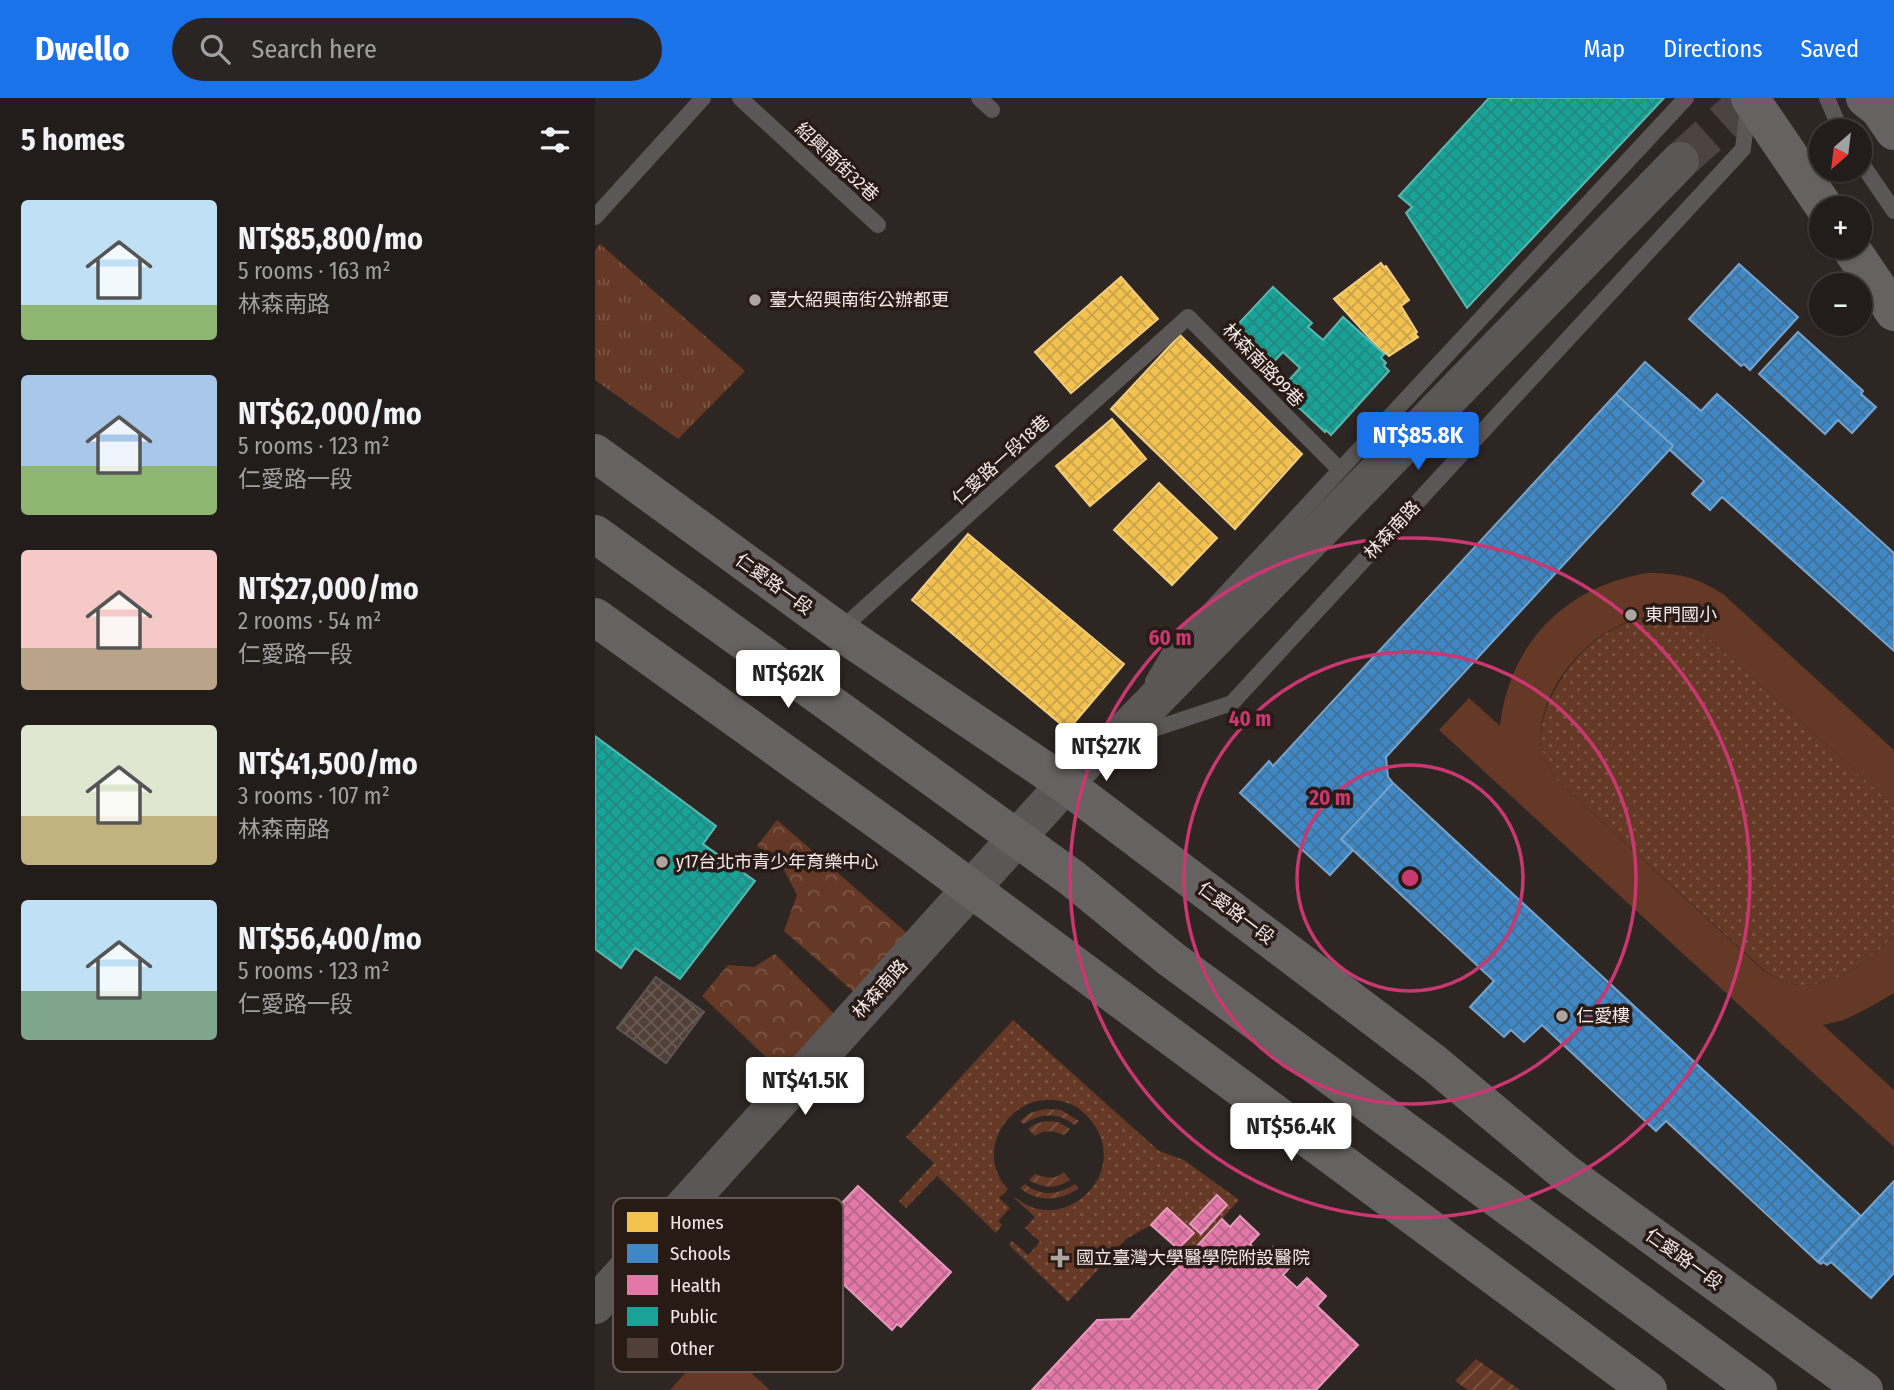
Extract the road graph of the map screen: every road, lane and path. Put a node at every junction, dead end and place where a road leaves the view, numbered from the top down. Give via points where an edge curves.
1 (703, 98) edge
2 (740, 98) edge
3 (979, 98) edge
4 (1686, 98) edge
5 (1750, 98) edge
6 (1827, 98) edge
7 (1865, 98) edge
8 (992, 110) dead end
9 (1836, 119) edge
10 (1894, 131) edge
11 (1680, 161) tunnel mouth
12 (1873, 180) edge
13 (1817, 196) edge
14 (1894, 211) edge
15 (595, 217) edge
16 (878, 225) dead end
17 (1858, 259) edge
18 (1894, 312) edge
19 (1188, 317) joint
20 (595, 453) edge
21 (1340, 470) junction
22 (595, 534) edge
23 (595, 617) edge
24 (839, 631) junction
25 (1114, 742) junction
26 (1065, 784) junction
27 (1015, 838) junction
28 (971, 888) junction
29 (692, 1198) edge
30 (613, 1286) edge
31 (595, 1306) edge
32 (1648, 1390) edge
33 (1758, 1390) edge
34 (1864, 1390) edge

1 - 15 lane
2 - 16 lane, 紹興南街32巷
3 - 8 lane
4 - 21 lane, 林森南路
5 - 13 main road
5 - 25 lane, 林森南路 via 1743,149 1232,703
6 - 9 lane
7 - 10 main road
11 - 25 street, 林森南路
12 - 14 lane
17 - 18 main road
19 - 21 lane, 林森南路99巷
19 - 24 lane, 仁愛路一段18巷
20 - 24 main road, 仁愛路一段
21 - 25 lane, 林森南路 via 1169,654
22 - 27 main road
23 - 28 main road
24 - 26 main road, 仁愛路一段
25 - 26 street, 林森南路 via 1088,759
26 - 27 street, 林森南路
26 - 34 main road, 仁愛路一段 via 1434,1063 1563,1171
27 - 28 street, 林森南路
27 - 33 main road via 1171,959
28 - 29 street, 林森南路
28 - 32 main road
30 - 31 street, 林森南路

